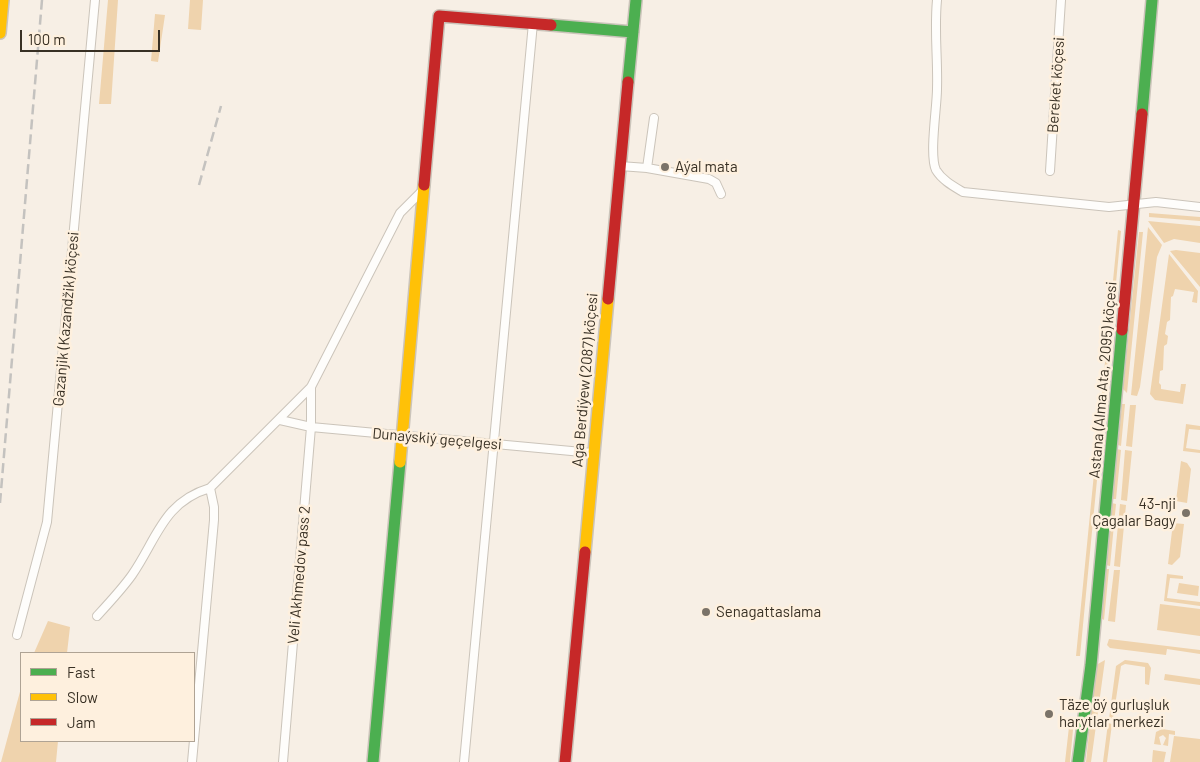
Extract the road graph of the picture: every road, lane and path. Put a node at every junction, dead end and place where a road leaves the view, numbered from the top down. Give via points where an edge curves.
1 (3, 0) edge
2 (95, 0) edge
3 (636, 0) edge
4 (937, 0) edge
5 (1061, 0) edge
6 (1152, 0) edge
7 (533, 23) junction
8 (633, 32) junction
9 (0, 33) edge
10 (654, 118) dead end
11 (620, 166) junction
12 (647, 168) junction
13 (1050, 171) dead end
14 (425, 188) junction
15 (721, 194) dead end
16 (1134, 205) junction
17 (1200, 207) edge
18 (312, 387) junction
19 (280, 420) junction
20 (311, 427) junction
21 (403, 435) junction
22 (493, 444) junction
23 (594, 453) junction
24 (210, 488) junction
25 (97, 616) dead end
26 (17, 635) dead end
27 (195, 728) edge
28 (194, 742) edge
29 (192, 762) edge
30 (283, 762) edge
31 (373, 762) edge
32 (464, 762) edge
33 (565, 762) edge
34 (1078, 762) edge

1 - 9 main road
2 - 26 street, Gazanjik (Kazandžik) köçesi via 47,522
3 - 8 main road, Aga Berdiýew (2087) köçesi
4 - 16 street via 933,158 936,169 945,180 963,192 1109,207
5 - 13 street, Bereket köçesi
6 - 16 main road, Astana (Alma Ata, 2095) köçesi
7 - 8 main road
7 - 14 main road via 439,16
7 - 22 street
8 - 11 main road, Aga Berdiýew (2087) köçesi
10 - 12 street
11 - 12 street
11 - 23 main road, Aga Berdiýew (2087) köçesi
12 - 15 street via 709,179 716,183
14 - 18 street via 396,219
14 - 21 main road
16 - 17 street via 1156,202
16 - 34 main road, Astana (Alma Ata, 2095) köçesi via 1091,665
18 - 19 street
18 - 20 street, Veli Akhmedov pass 2
19 - 20 street, Dunaýskiý geçelgesi
19 - 24 street
20 - 21 street, Dunaýskiý geçelgesi
20 - 30 street, Veli Akhmedov pass 2
21 - 22 street, Dunaýskiý geçelgesi
21 - 31 main road
22 - 23 street, Dunaýskiý geçelgesi
22 - 32 street
23 - 33 main road, Aga Berdiýew (2087) köçesi
24 - 25 street via 187,497 171,512 131,576
24 - 27 street via 214,514
28 - 29 street

